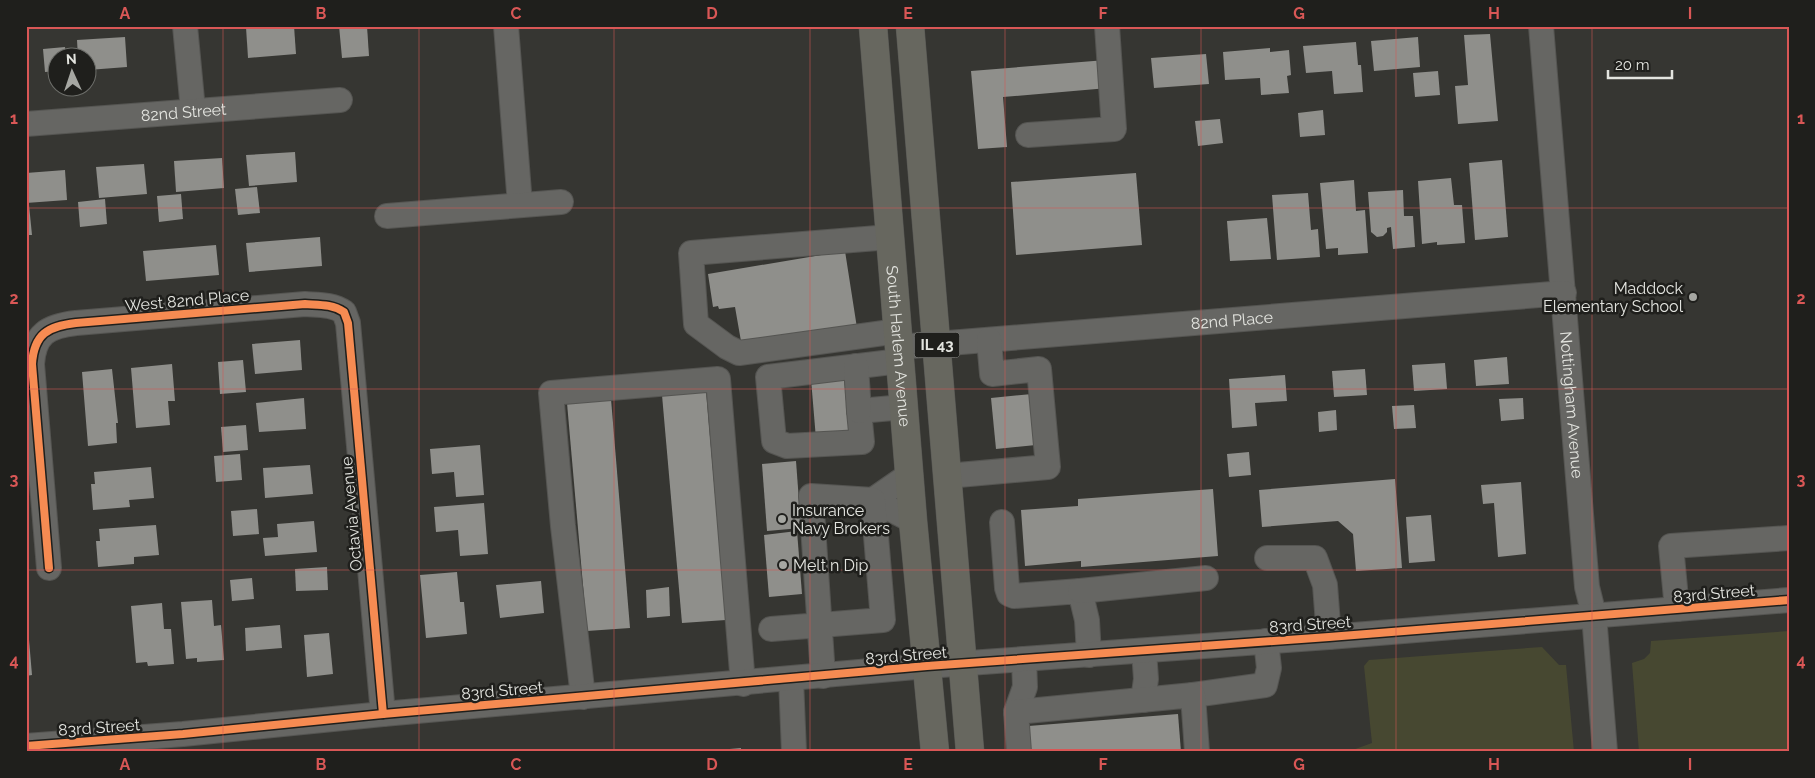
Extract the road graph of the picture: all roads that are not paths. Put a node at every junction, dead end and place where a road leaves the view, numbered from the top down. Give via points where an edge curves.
1 (185, 26) edge
2 (506, 26) edge
3 (873, 26) edge
4 (910, 26) edge
5 (1107, 26) edge
6 (1541, 26) edge
7 (340, 100) dead end
8 (193, 110) junction
9 (26, 124) edge
10 (1028, 135) dead end
11 (561, 202) dead end
12 (520, 205) junction
13 (388, 216) dead end
14 (890, 237) junction
15 (1564, 293) junction
16 (344, 312) joint
17 (989, 340) junction
18 (937, 344) junction
19 (899, 346) junction
20 (767, 350) junction
21 (856, 366) junction
22 (768, 377) junction
23 (904, 407) junction
24 (859, 411) junction
25 (909, 475) junction
26 (948, 476) junction
27 (873, 500) junction
28 (913, 522) junction
29 (1002, 522) dead end
30 (1789, 538) edge
31 (1267, 558) dead end
32 (49, 568) dead end
33 (1206, 578) dead end
34 (1080, 591) junction
35 (1789, 600) edge
36 (1677, 609) junction
37 (1594, 615) junction
38 (820, 625) junction
39 (770, 630) dead end
40 (1328, 637) junction
41 (1266, 641) junction
42 (1144, 651) junction
43 (1089, 655) junction
44 (1024, 659) junction
45 (963, 664) junction
46 (927, 666) junction
47 (823, 676) junction
48 (791, 678) junction
49 (743, 684) junction
50 (1193, 695) junction
51 (583, 697) junction
52 (1143, 700) junction
53 (1016, 712) junction
54 (383, 714) junction
55 (184, 743) edge
56 (26, 746) edge
57 (794, 752) edge
58 (935, 752) edge
59 (970, 752) edge
60 (1020, 752) edge
61 (1197, 752) edge
62 (1605, 752) edge

1 - 8 street
2 - 12 street
3 - 14 main road, South Harlem Avenue / IL 43
4 - 18 main road, IL 43
5 - 10 street via 1114,129
6 - 15 street, Nottingham Avenue
7 - 8 street, 82nd Street
8 - 9 street, 82nd Street
11 - 12 street
12 - 13 street
14 - 19 main road, South Harlem Avenue / IL 43
14 - 20 street via 692,253 696,324 727,348 739,353
15 - 17 street, 82nd Place
15 - 37 street, Nottingham Avenue via 1587,587
16 - 32 street, West 82nd Place via 325,305 305,304 59,324 44,332 33,352 32,364
16 - 54 street, Octavia Avenue via 348,323
17 - 18 street, 82nd Place
17 - 26 street via 992,374 1039,370 1048,467
18 - 19 street, 82nd Place
18 - 26 main road, IL 43
19 - 20 street
19 - 21 street
19 - 23 main road, South Harlem Avenue / IL 43
20 - 22 street
21 - 22 street
21 - 24 street
22 - 24 street via 774,441 787,446 862,442
23 - 24 street
23 - 25 main road, South Harlem Avenue / IL 43
25 - 27 street
25 - 28 main road, South Harlem Avenue / IL 43
26 - 45 main road, IL 43
27 - 28 street
27 - 38 street via 883,620
27 - 38 street via 811,496
28 - 46 main road, South Harlem Avenue / IL 43
29 - 34 street via 1009,594
30 - 36 street via 1671,546
31 - 40 street via 1315,558 1325,585
33 - 34 street
34 - 43 street via 1087,620
35 - 36 street, 83rd Street
36 - 37 street, 83rd Street
37 - 40 street, 83rd Street
37 - 62 street, Nottingham Avenue
38 - 39 street
38 - 47 street
40 - 41 street, 83rd Street
41 - 42 street, 83rd Street
41 - 50 street via 1270,668 1265,685
42 - 43 street, 83rd Street
42 - 52 street via 1146,680
43 - 44 street, 83rd Street
44 - 45 street, 83rd Street
44 - 53 street via 1025,687
45 - 46 street, 83rd Street
45 - 59 main road, IL 43
46 - 47 street, 83rd Street
46 - 58 main road, IL 43
47 - 48 street, 83rd Street
48 - 49 street, 83rd Street
48 - 57 street
49 - 51 street, 83rd Street
49 - 51 street via 718,379 551,393
50 - 52 street
50 - 61 street
51 - 54 street, 83rd Street
52 - 53 street
53 - 60 street
54 - 55 street, 83rd Street
55 - 56 street, 83rd Street

